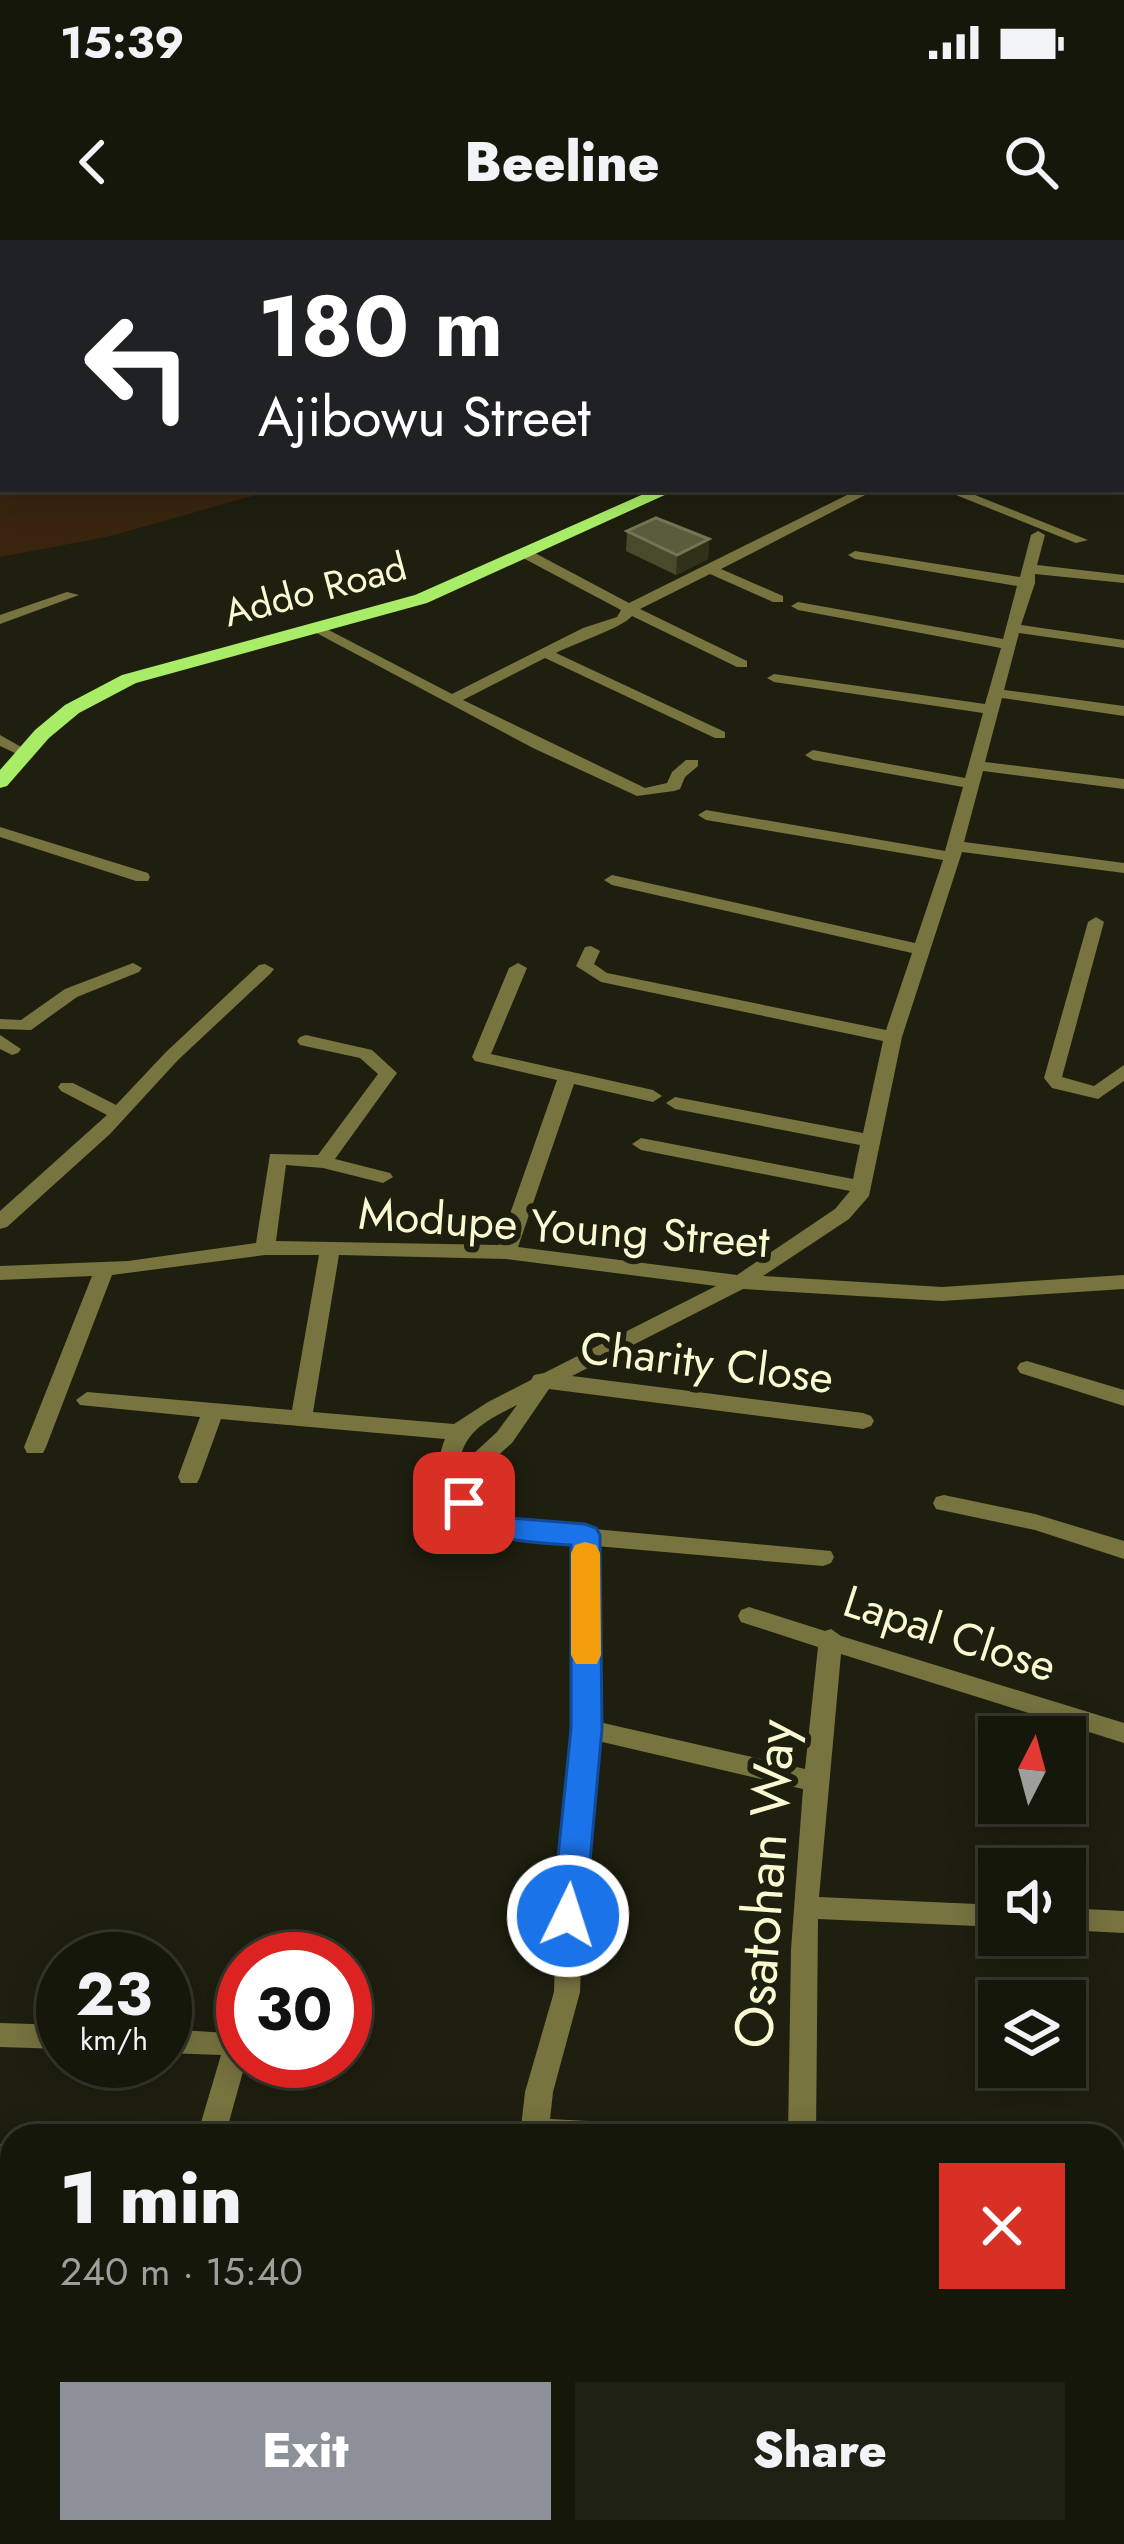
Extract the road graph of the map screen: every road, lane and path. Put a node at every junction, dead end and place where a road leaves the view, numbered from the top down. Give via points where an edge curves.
1 (645, 492) edge
2 (663, 492) edge
3 (956, 492) edge
4 (858, 495) dead end
5 (1038, 535) dead end
6 (1081, 540) dead end
7 (528, 555) junction
8 (855, 555) dead end
9 (710, 569) junction
10 (1029, 576) junction
11 (1124, 579) edge
12 (72, 595) dead end
13 (778, 599) dead end
14 (798, 606) dead end
15 (630, 608) junction
16 (0, 620) edge
17 (314, 628) junction
18 (1011, 636) junction
19 (1124, 644) edge
20 (547, 654) junction
21 (742, 664) dead end
22 (774, 678) dead end
23 (453, 699) junction
24 (992, 701) junction
25 (1124, 711) edge
26 (719, 734) dead end
27 (8, 744) edge
28 (813, 755) dead end
29 (692, 763) dead end
30 (0, 765) edge
31 (971, 774) junction
32 (0, 782) edge
33 (1124, 784) edge
34 (706, 815) dead end
35 (0, 832) edge
36 (953, 852) junction
37 (1124, 868) edge
38 (142, 877) dead end
39 (612, 880) dead end
40 (1096, 922) dead end
41 (920, 949) junction
42 (591, 951) dead end
43 (133, 968) dead end
44 (518, 968) dead end
45 (265, 969) dead end
46 (0, 1024) edge
47 (892, 1037) junction
48 (306, 1041) dead end
49 (1124, 1071) edge
50 (567, 1077) junction
51 (67, 1087) dead end
52 (652, 1096) dead end
53 (675, 1103) dead end
54 (118, 1113) junction
55 (871, 1141) junction
56 (641, 1144) dead end
57 (323, 1162) junction
58 (383, 1177) dead end
59 (863, 1187) junction
60 (0, 1222) edge
61 (265, 1248) junction
62 (330, 1249) junction
63 (506, 1252) junction
64 (105, 1269) junction
65 (0, 1273) edge
66 (679, 1274) junction
67 (740, 1282) junction
68 (1124, 1282) edge
69 (694, 1306) junction
70 (1027, 1368) dead end
71 (541, 1380) junction
72 (1124, 1398) edge
73 (86, 1400) dead end
74 (212, 1414) junction
75 (301, 1421) junction
76 (862, 1421) dead end
77 (458, 1432) junction
78 (35, 1447) dead end
79 (189, 1477) dead end
80 (454, 1483) junction
81 (944, 1503) dead end
82 (585, 1535) junction
83 (1124, 1550) edge
84 (824, 1556) dead end
85 (749, 1616) dead end
86 (831, 1638) junction
87 (586, 1729) junction
88 (1124, 1733) edge
89 (813, 1781) junction
90 (806, 1907) junction
91 (978, 1915) edge
92 (1086, 1920) edge
93 (1124, 1922) edge
94 (0, 2035) edge
95 (36, 2036) edge
96 (192, 2042) edge
97 (215, 2124) edge
98 (535, 2124) edge
99 (802, 2124) edge

1 - 27 main road, Addo Road via 436,586 124,673
2 - 7 main road, Addo Road
3 - 6 street
4 - 9 street
5 - 10 street
7 - 15 street
7 - 17 main road, Addo Road via 421,599
8 - 10 street
9 - 13 street
9 - 15 street
10 - 11 street
10 - 18 street
12 - 16 street
14 - 18 street
15 - 20 street via 622,620
15 - 21 street
17 - 23 street
17 - 32 main road, Addo Road via 109,688 42,734
18 - 19 street
18 - 24 street
20 - 23 street
20 - 26 street
22 - 24 street
23 - 29 street via 648,794 674,786
24 - 25 street
24 - 31 street
27 - 30 main road, Addo Road
28 - 31 street
31 - 33 street
31 - 36 street
34 - 36 street
35 - 38 street
36 - 37 street
36 - 41 street
39 - 41 street
40 - 49 street via 1053,1078 1098,1093
41 - 47 street
42 - 47 street via 585,966 601,976
43 - 46 street via 71,993 25,1025
44 - 50 street via 481,1057
45 - 54 street
47 - 55 street
48 - 57 street via 367,1054 388,1073
50 - 52 street
50 - 63 street
51 - 54 street
53 - 55 street
54 - 60 street
55 - 59 street
56 - 59 street
57 - 58 street
57 - 61 street via 274,1161
59 - 67 street via 842,1214
61 - 62 street, Modupe Young Street
61 - 64 street, Modupe Young Street
62 - 63 street, Modupe Young Street
62 - 75 street
63 - 66 street, Modupe Young Street
64 - 65 street, Modupe Young Street
64 - 78 street
66 - 67 street, Modupe Young Street
66 - 69 street
67 - 68 street, Modupe Young Street via 942,1294
67 - 69 street
69 - 71 street
70 - 72 street
71 - 76 street, Charity Close
71 - 77 street
71 - 80 street via 518,1424
73 - 74 street
74 - 75 street
74 - 79 street
75 - 77 street
77 - 80 street via 448,1456
80 - 82 street via 464,1503 504,1529
81 - 83 street
82 - 84 street
82 - 87 street
85 - 86 street, Lapal Close
86 - 88 street, Lapal Close
86 - 89 street, Osatohan Way
87 - 89 street
87 - 98 street via 567,1992
89 - 90 street, Osatohan Way
90 - 91 street
90 - 99 street, Osatohan Way
92 - 93 street
94 - 95 street
96 - 97 street via 238,2044

